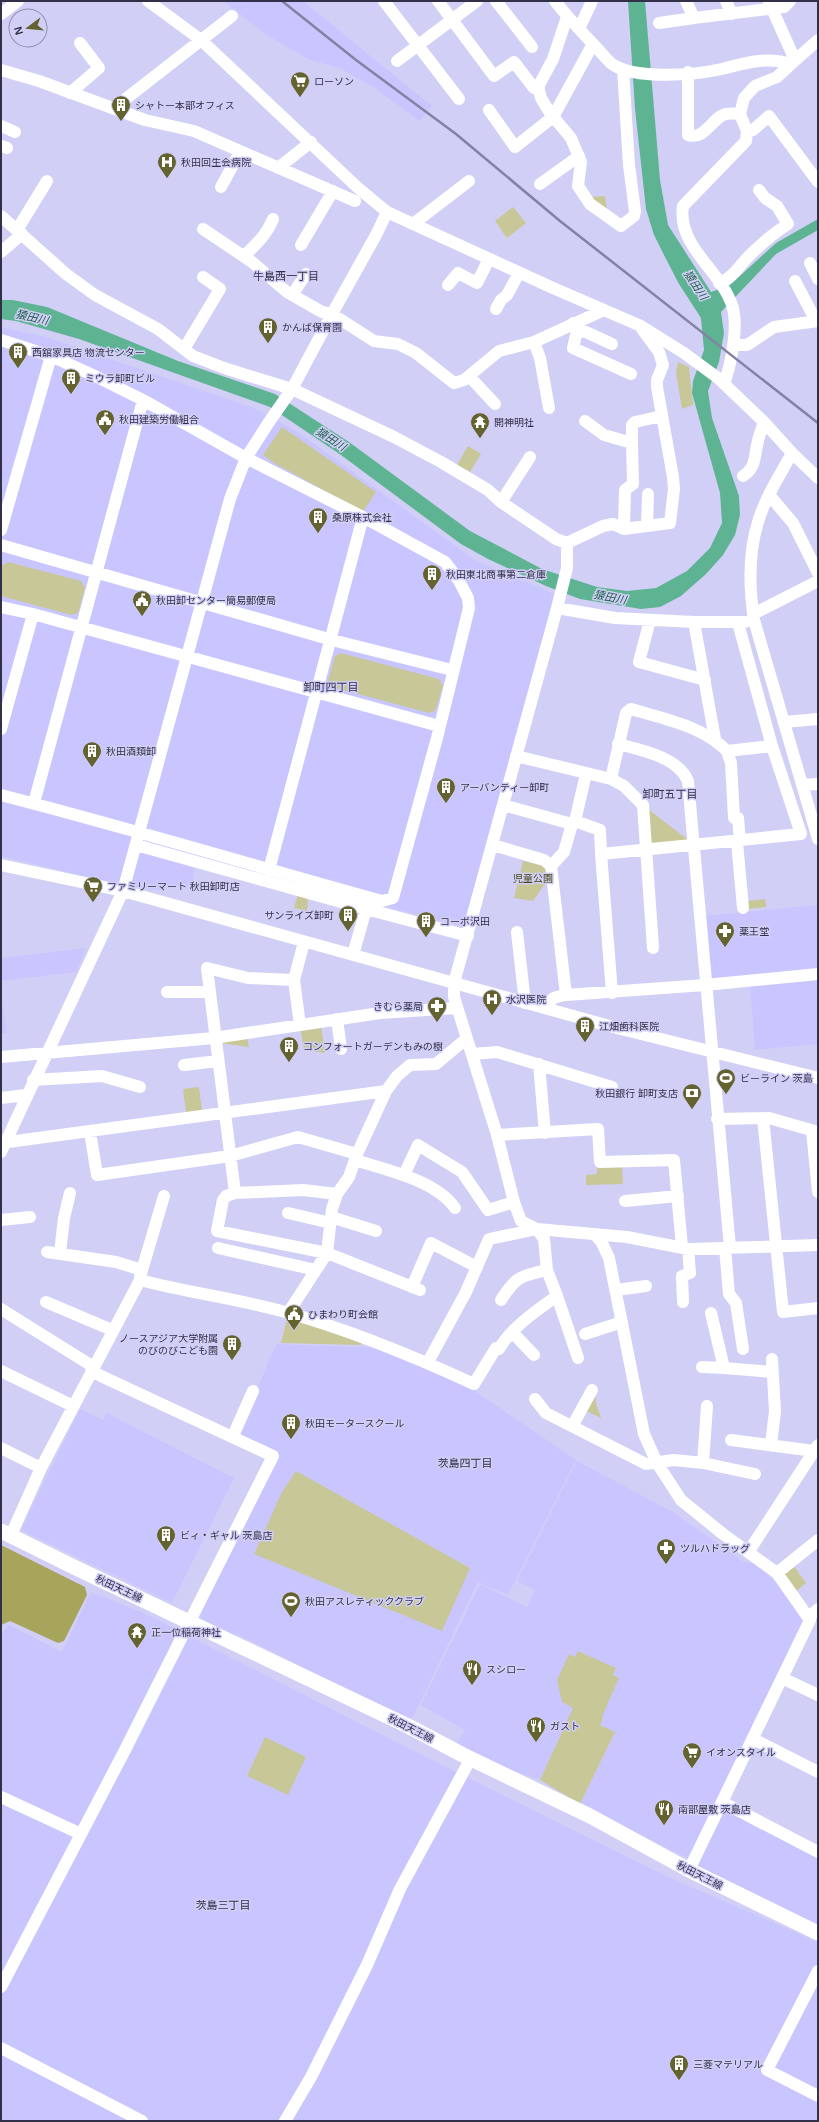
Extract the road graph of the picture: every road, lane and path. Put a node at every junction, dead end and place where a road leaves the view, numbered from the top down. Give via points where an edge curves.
1 (18, 1) edge
2 (148, 1) edge
3 (384, 1) edge
4 (438, 1) edge
5 (477, 1) edge
6 (496, 1) edge
7 (555, 1) edge
8 (592, 1) edge
9 (686, 1) edge
10 (726, 1) edge
11 (790, 1) edge
12 (771, 5) edge
13 (1, 14) edge
14 (732, 14) junction
15 (232, 16) dead end
16 (567, 17) junction
17 (694, 18) junction
18 (452, 20) junction
19 (659, 23) dead end
20 (579, 29) junction
21 (201, 40) junction
22 (818, 40) edge
23 (80, 43) dead end
24 (593, 44) junction
25 (418, 46) junction
26 (532, 47) dead end
27 (397, 61) dead end
28 (793, 62) junction
29 (1, 70) edge
30 (626, 70) junction
31 (688, 72) junction
32 (539, 89) junction
33 (70, 92) junction
34 (459, 99) dead end
35 (114, 108) junction
36 (489, 110) dead end
37 (740, 114) junction
38 (553, 117) junction
39 (1, 126) edge
40 (747, 131) junction
41 (15, 132) dead end
42 (311, 142) junction
43 (240, 152) junction
44 (578, 156) junction
45 (278, 168) junction
46 (47, 181) dead end
47 (470, 181) dead end
48 (818, 182) edge
49 (540, 184) dead end
50 (221, 187) dead end
51 (759, 190) dead end
52 (333, 191) junction
53 (355, 201) dead end
54 (387, 212) junction
55 (273, 219) dead end
56 (413, 224) junction
57 (10, 226) edge
58 (203, 229) dead end
59 (301, 245) dead end
60 (1, 252) edge
61 (244, 256) junction
62 (489, 259) junction
63 (810, 263) dead end
64 (520, 273) junction
65 (306, 274) dead end
66 (203, 277) dead end
67 (818, 279) edge
68 (795, 281) dead end
69 (720, 284) junction
70 (448, 285) dead end
71 (292, 295) junction
72 (496, 309) dead end
73 (604, 310) junction
74 (332, 314) junction
75 (817, 321) edge
76 (641, 326) junction
77 (575, 327) junction
78 (1, 340) edge
79 (534, 342) junction
80 (612, 344) dead end
81 (733, 345) junction
82 (184, 349) junction
83 (677, 349) junction
84 (51, 356) junction
85 (663, 364) junction
86 (632, 374) dead end
87 (470, 376) junction
88 (721, 381) junction
89 (289, 393) junction
90 (143, 400) junction
91 (495, 404) dead end
92 (549, 408) dead end
93 (662, 416) junction
94 (585, 421) dead end
95 (764, 422) junction
96 (632, 443) junction
97 (792, 453) junction
98 (530, 457) dead end
99 (246, 458) junction
100 (743, 476) dead end
101 (818, 478) edge
102 (648, 494) dead end
103 (770, 496) junction
104 (500, 502) junction
105 (363, 517) junction
106 (647, 526) junction
107 (624, 529) junction
108 (1, 530) edge
109 (567, 543) junction
110 (1, 545) edge
111 (96, 572) junction
112 (818, 573) edge
113 (818, 581) edge
114 (202, 603) junction
115 (1, 607) edge
116 (557, 608) junction
117 (34, 614) junction
118 (753, 617) junction
119 (650, 620) junction
120 (694, 622) junction
121 (738, 623) junction
122 (83, 628) junction
123 (332, 640) junction
124 (188, 657) junction
125 (452, 670) junction
126 (705, 680) junction
127 (318, 693) junction
128 (818, 719) edge
129 (784, 722) junction
130 (439, 726) junction
131 (1, 729) edge
132 (716, 739) junction
133 (618, 744) junction
134 (772, 746) junction
135 (727, 751) junction
136 (516, 756) junction
137 (586, 774) junction
138 (611, 779) junction
139 (818, 784) edge
140 (802, 785) junction
141 (1, 795) edge
142 (34, 803) junction
143 (503, 805) junction
144 (574, 823) junction
145 (140, 832) junction
146 (818, 839) edge
147 (739, 841) junction
148 (136, 844) junction
149 (492, 846) junction
150 (693, 846) junction
151 (647, 850) junction
152 (602, 854) junction
153 (1, 865) edge
154 (551, 866) junction
155 (269, 870) junction
156 (123, 891) junction
157 (744, 908) dead end
158 (366, 910) junction
159 (517, 932) dead end
160 (468, 936) junction
161 (304, 942) junction
162 (653, 948) dead end
163 (353, 955) junction
164 (818, 974) edge
165 (294, 980) junction
166 (454, 983) junction
167 (705, 985) junction
168 (167, 992) dead end
169 (209, 992) junction
170 (612, 993) junction
171 (566, 995) junction
172 (525, 1003) junction
173 (457, 1008) junction
174 (548, 1009) junction
175 (337, 1019) junction
176 (300, 1025) junction
177 (214, 1038) junction
178 (466, 1039) junction
179 (341, 1049) dead end
180 (47, 1052) junction
181 (711, 1052) junction
182 (472, 1054) junction
183 (1, 1057) edge
184 (218, 1061) junction
185 (539, 1064) junction
186 (184, 1066) dead end
187 (818, 1078) edge
188 (33, 1080) junction
189 (140, 1087) dead end
190 (612, 1087) dead end
191 (386, 1091) junction
192 (26, 1094) junction
193 (1, 1098) edge
194 (225, 1112) junction
195 (717, 1118) junction
196 (763, 1118) junction
197 (815, 1131) edge
198 (90, 1132) junction
199 (546, 1133) junction
200 (497, 1136) junction
201 (2, 1146) edge
202 (230, 1156) junction
203 (356, 1157) junction
204 (404, 1175) junction
205 (818, 1192) edge
206 (70, 1193) dead end
207 (235, 1193) junction
208 (337, 1194) junction
209 (164, 1196) dead end
210 (678, 1196) junction
211 (625, 1201) dead end
212 (514, 1202) junction
213 (455, 1208) dead end
214 (288, 1213) dead end
215 (30, 1217) dead end
216 (1, 1220) edge
217 (331, 1220) junction
218 (537, 1229) junction
219 (376, 1231) dead end
220 (594, 1234) junction
221 (818, 1245) edge
222 (775, 1246) junction
223 (218, 1248) dead end
224 (685, 1248) junction
225 (727, 1248) junction
226 (47, 1252) dead end
227 (60, 1253) junction
228 (327, 1253) junction
229 (477, 1267) junction
230 (316, 1270) junction
231 (547, 1270) junction
232 (141, 1275) junction
233 (646, 1286) dead end
234 (616, 1290) junction
235 (557, 1296) junction
236 (501, 1300) dead end
237 (46, 1302) dead end
238 (683, 1302) dead end
239 (818, 1308) edge
240 (1, 1309) edge
241 (288, 1313) junction
242 (711, 1313) dead end
243 (622, 1322) junction
244 (112, 1330) junction
245 (513, 1333) junction
246 (585, 1334) dead end
247 (742, 1349) dead end
248 (534, 1355) dead end
249 (578, 1358) dead end
250 (772, 1359) dead end
251 (428, 1362) junction
252 (702, 1366) dead end
253 (724, 1368) junction
254 (1, 1371) edge
255 (93, 1371) junction
256 (772, 1372) junction
257 (592, 1390) dead end
258 (253, 1391) dead end
259 (535, 1399) dead end
260 (73, 1406) junction
261 (707, 1406) dead end
262 (573, 1425) junction
263 (233, 1436) junction
264 (731, 1440) dead end
265 (771, 1446) junction
266 (1, 1448) edge
267 (816, 1448) edge
268 (657, 1463) junction
269 (702, 1463) junction
270 (41, 1468) junction
271 (755, 1474) dead end
272 (6, 1533) edge
273 (818, 1540) edge
274 (749, 1551) junction
275 (777, 1573) junction
276 (818, 1608) edge
277 (189, 1621) junction
278 (812, 1624) edge
279 (782, 1678) junction
280 (818, 1695) edge
281 (753, 1739) junction
282 (471, 1758) junction
283 (818, 1772) edge
284 (1, 1797) edge
285 (722, 1802) junction
286 (81, 1834) junction
287 (818, 1852) edge
288 (688, 1870) junction
289 (818, 1933) edge
290 (818, 1971) edge
291 (1, 1987) edge
292 (1, 2048) edge
293 (818, 2096) edge
294 (142, 2121) edge
295 (285, 2121) edge

1 - 13 street
2 - 21 street
3 - 25 street
4 - 18 street
5 - 18 street
6 - 26 street
7 - 16 street
8 - 20 street
9 - 17 street
10 - 14 street
11 - 12 street via 784,7
12 - 14 street
12 - 28 street
14 - 17 street
15 - 21 street
16 - 20 street
16 - 32 street via 553,59
17 - 19 street
18 - 25 street
18 - 32 street via 494,76 514,62 534,88
20 - 24 street
21 - 35 street
21 - 42 street
22 - 28 street
23 - 33 street via 99,68
24 - 30 street via 612,64
24 - 38 street
25 - 27 street
25 - 34 street
28 - 31 street via 764,60 720,69
28 - 37 street via 777,77 755,86 744,98
29 - 33 street
30 - 31 street via 646,75
30 - 44 street via 629,165 635,210 634,216 621,226 590,204 578,186 581,162
31 - 37 street via 688,135 700,135 722,115
32 - 38 street via 541,98
33 - 35 street
35 - 43 street via 145,120 194,131
36 - 38 street via 515,146
37 - 40 street
38 - 44 street via 572,138
39 - 41 street
40 - 48 street via 753,130 769,116
40 - 69 street via 746,141 683,206 681,217 696,252
42 - 45 street
42 - 54 street
43 - 45 street
43 - 50 street
44 - 49 street
45 - 52 street
46 - 57 street
47 - 56 street
51 - 69 street via 777,206 788,224
52 - 53 street
52 - 59 street
54 - 56 street
54 - 74 street
55 - 61 street via 258,243
56 - 62 street
57 - 60 street
57 - 82 street via 95,295 158,329
58 - 61 street
61 - 71 street
62 - 64 street
62 - 70 street via 477,284 458,273
63 - 67 street
64 - 72 street
64 - 73 street
65 - 71 street
66 - 82 street via 220,288
68 - 75 street
69 - 81 street via 732,305
71 - 74 street via 322,312
73 - 76 street
73 - 77 street
74 - 87 street via 374,341 398,344 416,352 454,383
74 - 89 street
75 - 81 street via 774,327 747,345
76 - 83 street
76 - 85 street
77 - 79 street
77 - 80 street
77 - 86 street via 573,348
78 - 84 street
79 - 87 street via 499,351
79 - 92 street via 540,358
81 - 88 street
82 - 89 street via 193,356
83 - 85 street
83 - 88 street
84 - 90 street
84 - 108 street
85 - 93 street via 657,380
87 - 91 street
88 - 95 street
89 - 99 street
89 - 104 street via 339,410 441,462 488,490
90 - 99 street
90 - 111 street
93 - 96 street via 635,422 632,425
93 - 106 street via 674,489 670,524
94 - 96 street via 604,435
95 - 97 street
95 - 100 street via 757,443 756,460 750,472
96 - 107 street via 633,484 625,490
97 - 101 street
97 - 103 street
98 - 104 street
99 - 105 street
99 - 114 street via 230,499
102 - 106 street
103 - 112 street via 793,523
103 - 118 street via 758,522 749,565
104 - 109 street via 556,539
105 - 123 street
105 - 125 street via 445,562 458,579 468,598 469,608
106 - 107 street
107 - 109 street via 613,524 603,526
109 - 116 street via 567,568
110 - 111 street
111 - 114 street
111 - 122 street
113 - 118 street
114 - 123 street
114 - 124 street
115 - 117 street
116 - 119 street via 615,618
116 - 136 street
117 - 122 street
117 - 131 street
118 - 121 street
118 - 129 street
119 - 120 street
119 - 126 street via 639,662
120 - 121 street
120 - 126 street
121 - 134 street
122 - 124 street
122 - 142 street
123 - 125 street
123 - 127 street
124 - 127 street
124 - 145 street
125 - 130 street
126 - 132 street
127 - 130 street
127 - 155 street
128 - 129 street
129 - 140 street
130 - 155 street via 393,898 382,901
132 - 133 street via 682,724 631,709 626,713
132 - 135 street
133 - 138 street
133 - 150 street via 661,756 685,774 688,781
134 - 135 street
134 - 147 street via 801,834
135 - 147 street via 731,762 734,818 738,818
136 - 137 street
136 - 143 street
137 - 138 street
137 - 144 street
138 - 151 street via 624,786 642,805
139 - 140 street
140 - 146 street
141 - 142 street
142 - 145 street
143 - 144 street
143 - 149 street
144 - 152 street via 600,830
144 - 154 street via 564,852
145 - 148 street
145 - 155 street
147 - 150 street
147 - 157 street
148 - 156 street
148 - 158 street
149 - 154 street via 544,860
149 - 160 street
150 - 151 street
150 - 167 street
151 - 152 street
151 - 162 street
152 - 170 street
153 - 156 street
154 - 171 street
156 - 161 street
156 - 180 street
158 - 160 street
158 - 163 street
159 - 172 street
160 - 166 street
161 - 163 street
161 - 165 street
163 - 166 street
164 - 167 street
165 - 169 street via 248,978 207,968
165 - 176 street
166 - 172 street
166 - 173 street
167 - 170 street
167 - 181 street
168 - 169 street
169 - 177 street
170 - 171 street
171 - 174 street via 553,997
172 - 174 street
173 - 175 street via 380,1013
173 - 178 street
174 - 181 street
175 - 176 street
175 - 179 street
176 - 177 street
177 - 180 street
177 - 184 street
178 - 182 street
178 - 191 street via 436,1064 410,1065 397,1076
180 - 183 street
180 - 188 street
181 - 187 street
181 - 195 street
182 - 185 street via 497,1052
182 - 200 street
184 - 186 street
184 - 194 street
185 - 190 street
185 - 199 street
188 - 189 street via 102,1076
188 - 192 street
191 - 194 street
191 - 203 street
192 - 193 street
192 - 201 street
194 - 198 street
194 - 202 street
195 - 196 street
195 - 225 street
196 - 197 street
196 - 222 street
197 - 205 street
198 - 201 street
198 - 202 street via 97,1175
199 - 200 street
199 - 210 street via 598,1129 600,1162 674,1160
200 - 212 street
202 - 203 street via 298,1137
202 - 207 street
203 - 204 street
203 - 208 street via 349,1177
204 - 212 street via 418,1145 462,1172 488,1210
204 - 213 street via 448,1199
206 - 227 street
207 - 208 street via 303,1190
207 - 228 street via 223,1200 217,1231
208 - 217 street
209 - 232 street
210 - 211 street
210 - 224 street
212 - 218 street via 521,1221
214 - 217 street
215 - 216 street
217 - 219 street
217 - 228 street
218 - 220 street
218 - 229 street via 489,1239
218 - 231 street via 544,1239
220 - 224 street via 627,1237
220 - 234 street via 606,1249
221 - 222 street
222 - 225 street
222 - 239 street via 783,1312
223 - 230 street
224 - 225 street
224 - 238 street via 690,1273 682,1276
225 - 247 street via 729,1294 736,1303
226 - 227 street
227 - 232 street via 116,1262
228 - 229 street via 416,1289 431,1243
228 - 230 street
229 - 251 street
230 - 241 street
231 - 235 street
231 - 236 street via 522,1276
232 - 241 street via 176,1290
232 - 244 street
233 - 234 street
234 - 243 street
235 - 245 street via 534,1312
235 - 249 street
237 - 244 street
240 - 255 street via 89,1364
241 - 251 street via 392,1347
242 - 253 street
243 - 246 street
243 - 268 street via 644,1434
244 - 255 street
245 - 248 street
245 - 251 street via 504,1340 499,1349 496,1348 474,1384
250 - 256 street
252 - 253 street
253 - 256 street
254 - 260 street
255 - 260 street
255 - 263 street
256 - 265 street via 775,1411
257 - 262 street
258 - 263 street
259 - 262 street via 546,1413
260 - 270 street
261 - 269 street
262 - 268 street via 646,1464
263 - 277 street via 273,1456
264 - 265 street
265 - 267 street
266 - 270 street
267 - 274 street
268 - 269 street via 674,1460
268 - 274 street via 681,1500
269 - 271 street
270 - 272 street
272 - 277 main road, 秋田天王線
273 - 275 street
274 - 275 street
275 - 278 street
276 - 278 street
277 - 282 main road, 秋田天王線 via 410,1726
277 - 286 street
278 - 279 street via 804,1632
279 - 280 street
279 - 281 street
281 - 283 street
281 - 285 street
282 - 288 main road, 秋田天王線 via 590,1816
282 - 295 street via 400,1889 367,1965 311,2077
284 - 286 street
285 - 287 street
285 - 288 street
286 - 291 street
288 - 289 main road, 秋田天王線
290 - 293 street via 767,2070
292 - 294 street

